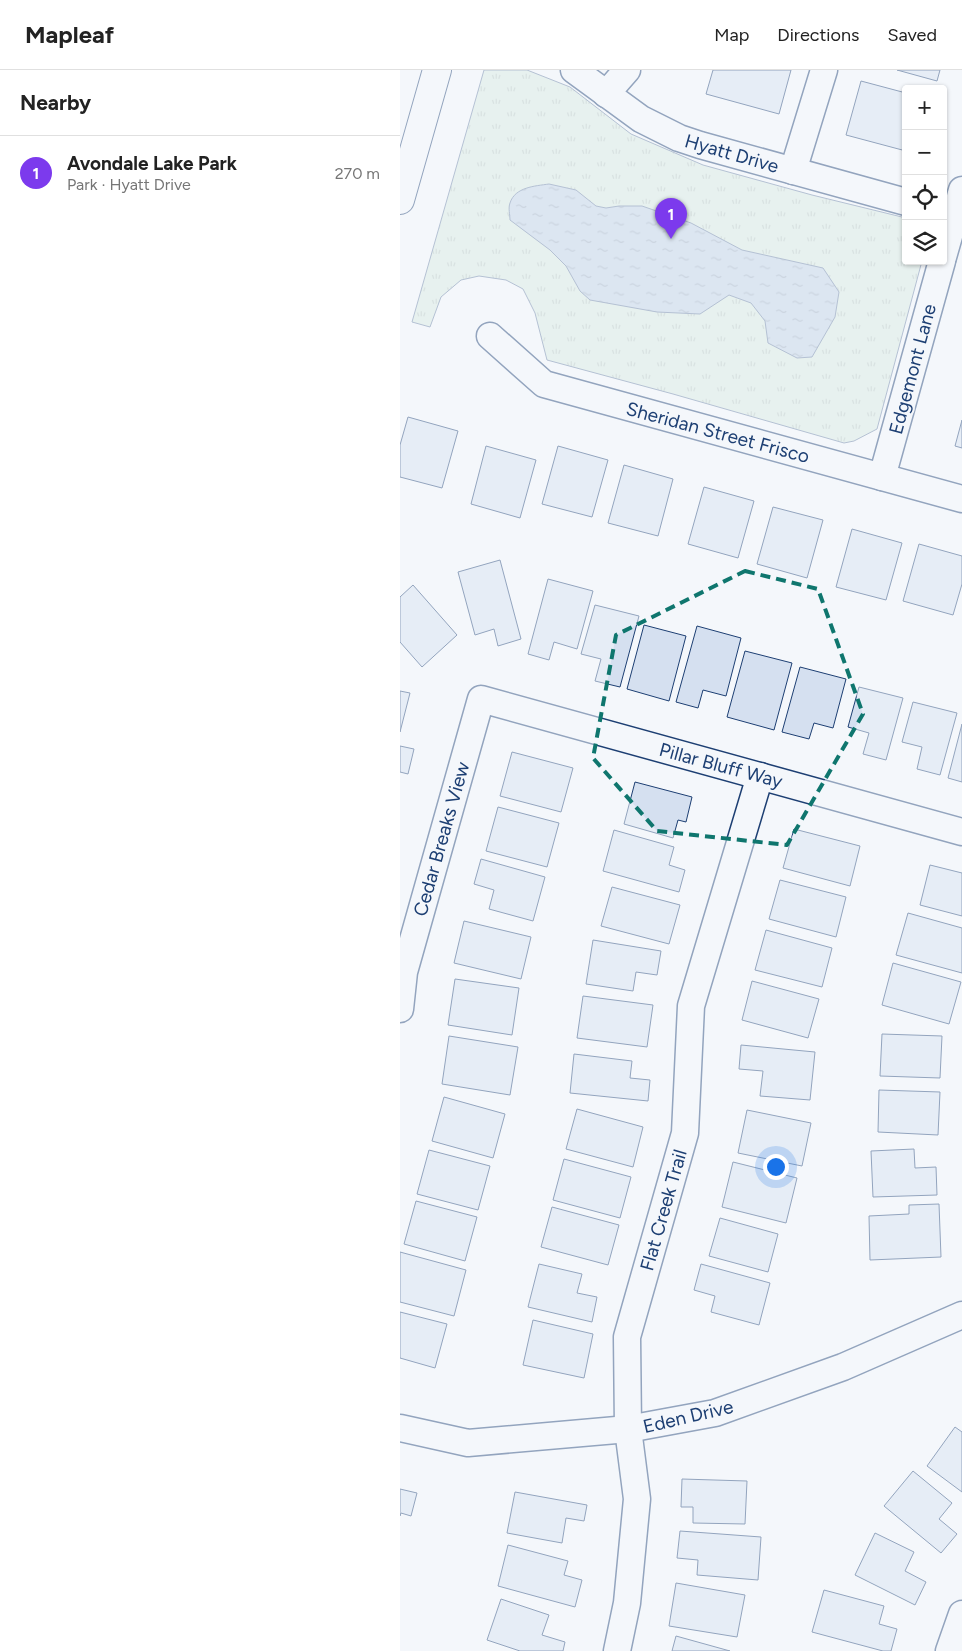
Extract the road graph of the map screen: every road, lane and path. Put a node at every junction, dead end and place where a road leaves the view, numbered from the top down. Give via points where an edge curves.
1 (437, 70) edge
2 (574, 70) edge
3 (627, 70) edge
4 (824, 70) edge
5 (606, 94) junction
6 (793, 171) junction
7 (962, 190) edge
8 (400, 200) edge
9 (902, 201) edge
10 (949, 214) edge
11 (947, 228) edge
12 (941, 265) edge
13 (490, 336) dead end
14 (882, 477) junction
15 (962, 499) edge
16 (480, 699) joint
17 (760, 776) junction
18 (962, 832) edge
19 (400, 1009) edge
20 (962, 1315) edge
21 (400, 1428) edge
22 (628, 1429) junction
23 (962, 1614) edge
24 (617, 1651) edge
25 (949, 1651) edge

1 - 8 main road
2 - 5 street, Hyatt Drive
3 - 5 street
4 - 6 street
5 - 6 street, Hyatt Drive via 641,119 680,138
6 - 9 street, Hyatt Drive
7 - 10 street
10 - 11 street
12 - 14 street, Edgemont Lane
13 - 14 street, Sheridan Street Frisco via 544,384
14 - 15 street, Sheridan Street Frisco
16 - 17 street, Pillar Bluff Way
16 - 19 street, Cedar Breaks View via 404,972
17 - 18 street, Pillar Bluff Way
17 - 22 street, Flat Creek Trail via 691,1006 685,1133 628,1337
20 - 22 street, Eden Drive via 843,1366 715,1413
21 - 22 street, Eden Drive via 468,1443
22 - 24 street, Flat Creek Trail via 637,1498 627,1603
23 - 25 street

